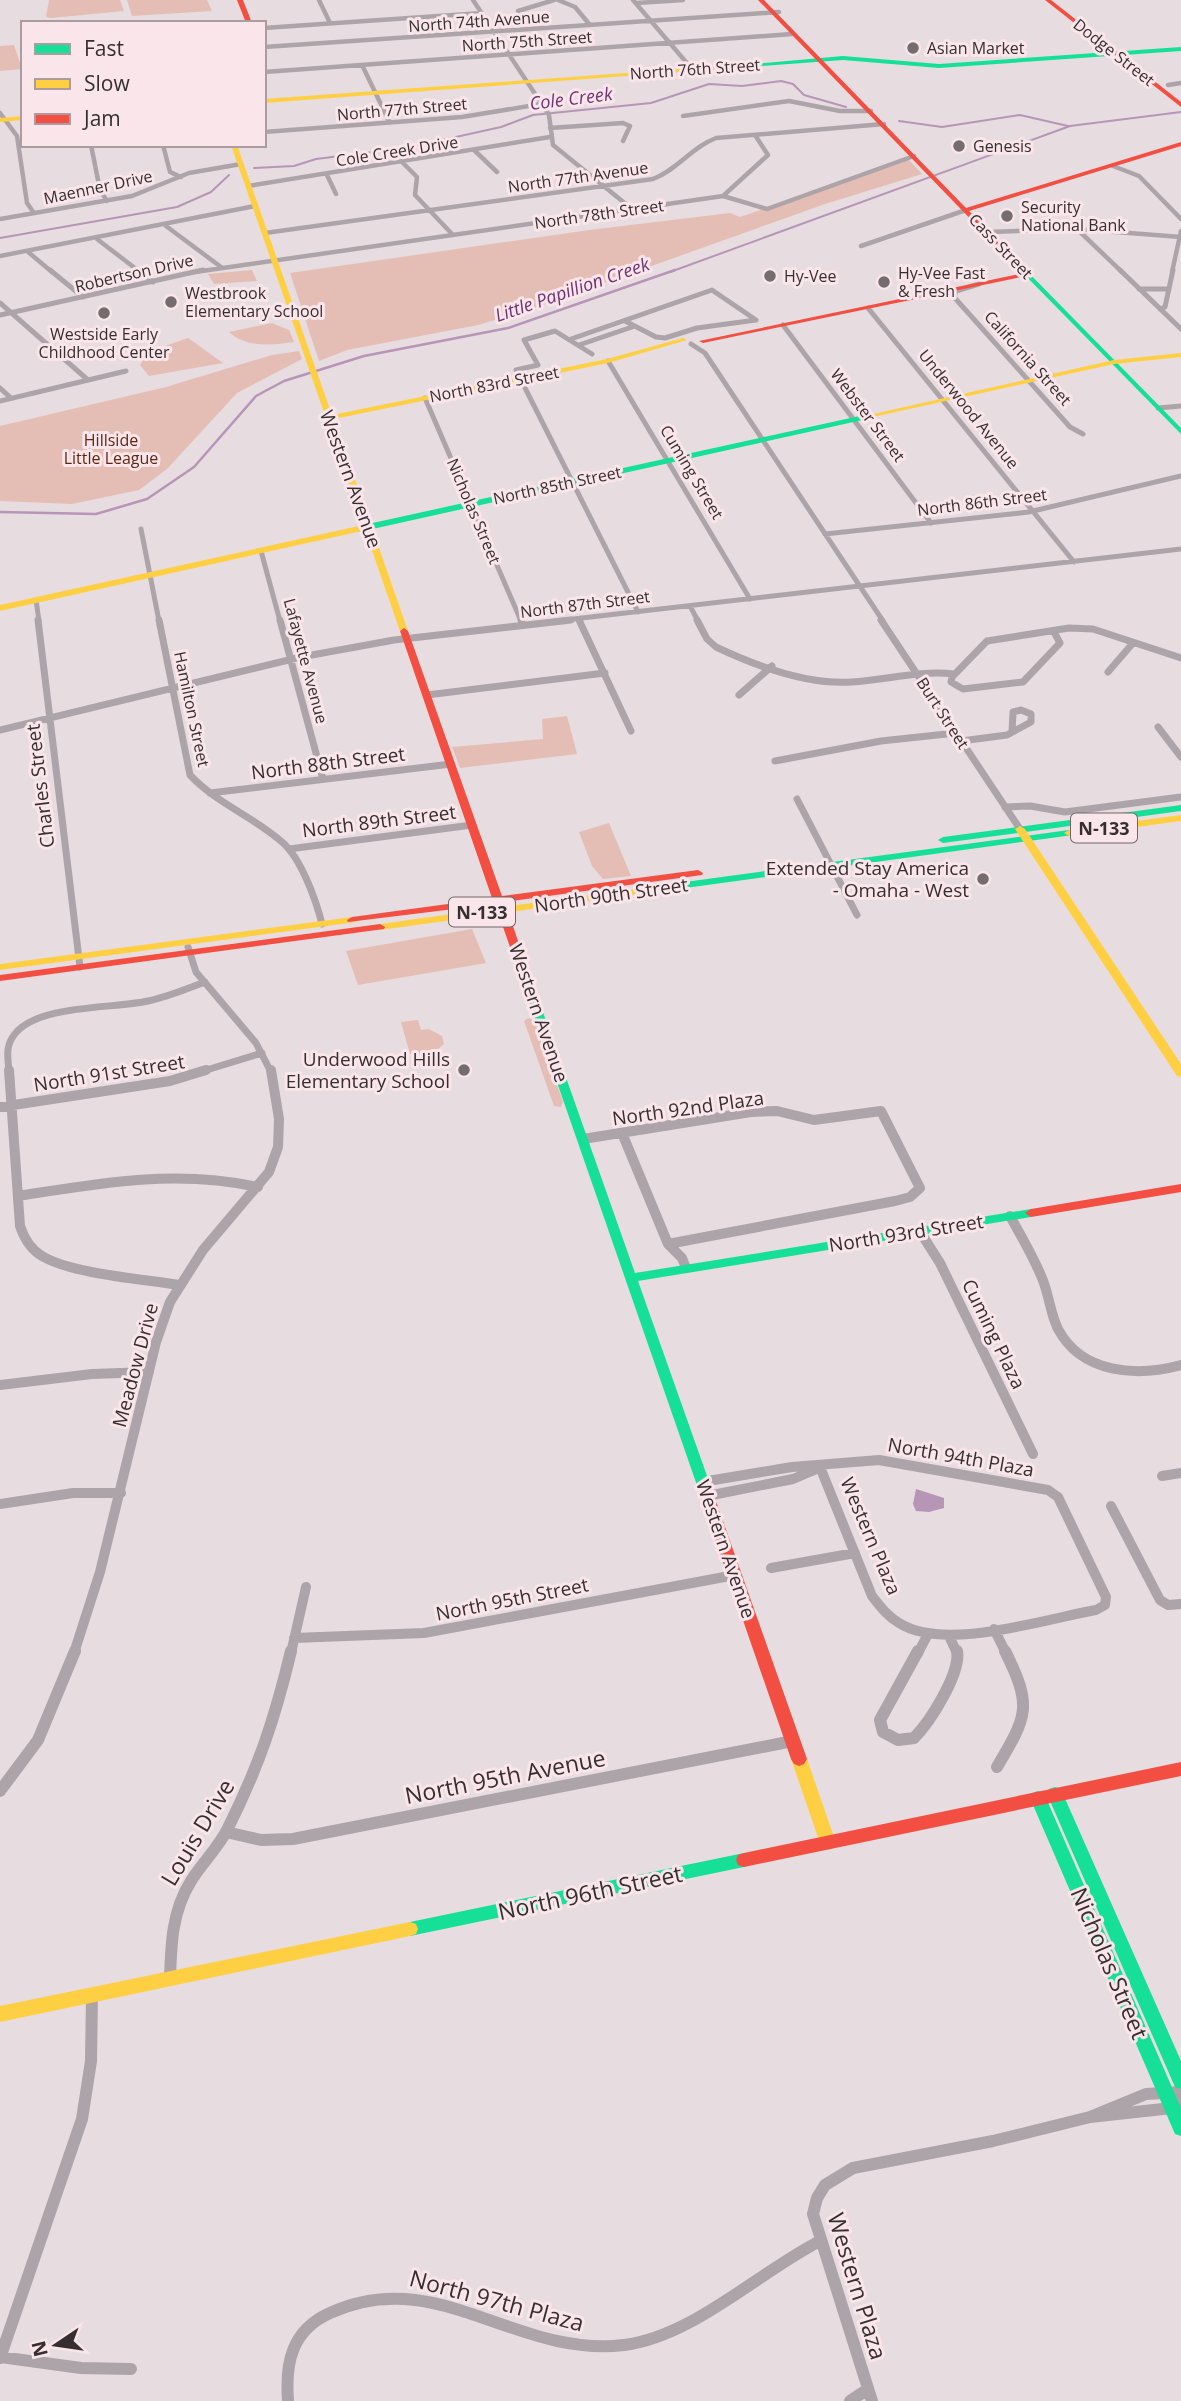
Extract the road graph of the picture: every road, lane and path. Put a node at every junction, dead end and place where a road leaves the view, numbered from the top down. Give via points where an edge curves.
1 (240, 0) edge
2 (319, 0) edge
3 (474, 0) edge
4 (556, 0) edge
5 (683, 0) edge
6 (761, 0) edge
7 (1048, 0) edge
8 (1059, 0) edge
9 (635, 2) edge
10 (773, 8) edge
11 (518, 11) dead end
12 (482, 13) junction
13 (248, 21) edge
14 (653, 21) junction
15 (330, 23) junction
16 (590, 25) junction
17 (266, 28) edge
18 (495, 32) junction
19 (792, 34) junction
20 (671, 43) junction
21 (266, 47) edge
22 (1181, 50) edge
23 (1123, 53) junction
24 (509, 54) junction
25 (821, 60) junction
26 (362, 65) junction
27 (692, 69) junction
28 (266, 72) edge
29 (527, 82) junction
30 (1175, 84) edge
31 (375, 93) junction
32 (1181, 95) edge
33 (266, 101) edge
34 (541, 104) junction
35 (1181, 105) edge
36 (870, 111) junction
37 (547, 113) joint
38 (683, 116) dead end
39 (2, 118) edge
40 (21, 118) edge
41 (390, 122) junction
42 (884, 124) junction
43 (550, 128) junction
44 (266, 132) edge
45 (755, 135) junction
46 (550, 137) junction
47 (623, 141) dead end
48 (1181, 144) edge
49 (90, 147) edge
50 (164, 147) edge
51 (235, 147) edge
52 (474, 150) junction
53 (914, 156) junction
54 (403, 163) junction
55 (241, 164) junction
56 (1113, 166) junction
57 (497, 172) dead end
58 (327, 174) junction
59 (181, 177) junction
60 (248, 186) junction
61 (605, 186) junction
62 (336, 194) dead end
63 (723, 195) junction
64 (107, 201) junction
65 (255, 206) junction
66 (632, 209) junction
67 (430, 210) junction
68 (966, 210) junction
69 (34, 213) junction
70 (0, 219) edge
71 (1181, 219) edge
72 (166, 226) junction
73 (1077, 229) junction
74 (988, 232) junction
75 (265, 233) junction
76 (453, 235) junction
77 (1181, 235) edge
78 (97, 239) junction
79 (861, 246) dead end
80 (27, 251) junction
81 (0, 256) edge
82 (274, 261) junction
83 (221, 267) junction
84 (1029, 274) junction
85 (152, 282) junction
86 (979, 284) junction
87 (1139, 289) junction
88 (1168, 289) junction
89 (937, 292) junction
90 (83, 297) junction
91 (954, 297) junction
92 (0, 303) edge
93 (868, 308) junction
94 (1160, 309) junction
95 (10, 312) junction
96 (0, 315) edge
97 (625, 321) junction
98 (783, 325) junction
99 (635, 326) junction
100 (1181, 329) edge
101 (570, 339) junction
102 (694, 341) junction
103 (579, 345) junction
104 (592, 354) dead end
105 (1181, 355) edge
106 (608, 361) junction
107 (1114, 362) junction
108 (125, 371) dead end
109 (519, 379) junction
110 (88, 380) junction
111 (1029, 381) junction
112 (0, 388) edge
113 (11, 398) junction
114 (425, 398) junction
115 (942, 400) junction
116 (0, 401) edge
117 (1181, 406) edge
118 (1158, 408) junction
119 (329, 418) junction
120 (854, 420) junction
121 (1181, 432) edge
122 (1083, 434) dead end
123 (763, 440) junction
124 (669, 460) junction
125 (1181, 476) edge
126 (571, 482) junction
127 (471, 504) junction
128 (1034, 511) junction
129 (931, 523) junction
130 (368, 527) junction
131 (141, 529) dead end
132 (825, 534) junction
133 (1181, 549) edge
134 (261, 551) junction
135 (1074, 562) junction
136 (150, 575) junction
137 (859, 586) junction
138 (750, 599) junction
139 (36, 600) junction
140 (690, 606) junction
141 (0, 608) edge
142 (638, 612) junction
143 (579, 619) junction
144 (523, 625) junction
145 (1054, 632) junction
146 (407, 638) junction
147 (1133, 643) junction
148 (1181, 658) edge
149 (291, 660) junction
150 (772, 666) junction
151 (1108, 672) dead end
152 (605, 673) junction
153 (954, 674) junction
154 (917, 675) junction
155 (173, 688) junction
156 (427, 695) junction
157 (739, 695) dead end
158 (50, 718) junction
159 (1157, 727) dead end
160 (0, 730) edge
161 (631, 731) dead end
162 (1012, 732) dead end
163 (958, 737) junction
164 (1181, 757) edge
165 (775, 761) dead end
166 (451, 764) junction
167 (323, 779) junction
168 (210, 793) junction
169 (1181, 797) edge
170 (797, 799) dead end
171 (1005, 807) junction
172 (1181, 808) edge
173 (1181, 818) edge
174 (472, 825) junction
175 (1023, 834) junction
176 (289, 849) junction
177 (830, 861) junction
178 (500, 905) junction
179 (858, 915) dead end
180 (322, 924) junction
181 (188, 947) junction
182 (79, 962) junction
183 (0, 967) edge
184 (0, 978) edge
185 (205, 982) junction
186 (262, 1053) junction
187 (1180, 1071) edge
188 (11, 1105) junction
189 (0, 1107) edge
190 (622, 1133) junction
191 (583, 1139) junction
192 (258, 1187) junction
193 (1181, 1188) edge
194 (18, 1196) junction
195 (1010, 1216) junction
196 (919, 1230) junction
197 (668, 1244) junction
198 (686, 1269) junction
199 (631, 1278) junction
200 (179, 1286) junction
201 (1181, 1365) edge
202 (149, 1372) junction
203 (0, 1385) edge
204 (1033, 1454) dead end
205 (820, 1467) junction
206 (1181, 1473) edge
207 (1162, 1476) dead end
208 (702, 1482) junction
209 (121, 1493) junction
210 (707, 1496) junction
211 (0, 1504) edge
212 (1111, 1506) dead end
213 (855, 1553) junction
214 (771, 1568) dead end
215 (735, 1575) junction
216 (306, 1587) dead end
217 (1181, 1604) edge
218 (1105, 1605) joint
219 (994, 1629) junction
220 (928, 1634) junction
221 (949, 1636) junction
222 (294, 1638) junction
223 (793, 1741) junction
224 (997, 1767) dead end
225 (1181, 1769) edge
226 (0, 1791) edge
227 (1055, 1794) junction
228 (1038, 1798) junction
229 (226, 1832) junction
230 (828, 1843) junction
231 (170, 1979) junction
232 (92, 1996) junction
233 (0, 2014) edge
234 (1181, 2081) edge
235 (1164, 2090) junction
236 (1181, 2092) edge
237 (1177, 2103) edge
238 (1090, 2118) junction
239 (1181, 2128) edge
240 (820, 2241) junction
241 (0, 2357) edge
242 (131, 2369) dead end
243 (870, 2395) edge
244 (288, 2401) edge
245 (850, 2401) edge

1 - 13 main road
2 - 15 street
3 - 12 street
4 - 11 street
4 - 16 street via 575,7
5 - 9 street
6 - 10 main road, Cass Street
7 - 23 main road, Dodge Street
8 - 23 main road, Dodge Street
9 - 14 street
10 - 14 street, North 74th Avenue
10 - 19 main road, Cass Street
10 - 25 main road, Cass Street
12 - 15 street
12 - 18 street
14 - 16 street, North 74th Avenue
14 - 20 street
15 - 17 street
16 - 18 street, North 74th Avenue
18 - 21 street, North 74th Avenue
18 - 24 street
19 - 20 street, North 75th Street
19 - 25 main road, Cass Street
20 - 24 street, North 75th Street
20 - 27 street
22 - 23 main road, North 76th Street
23 - 25 main road, North 76th Street via 936,66 867,58
23 - 30 main road, Dodge Street
23 - 35 main road, Dodge Street
24 - 26 street, North 75th Street
24 - 29 street
25 - 27 main road, North 76th Street
25 - 36 main road, Cass Street
26 - 28 street, North 75th Street
26 - 31 street
27 - 29 main road, North 76th Street
29 - 31 main road, North 76th Street
29 - 34 street
30 - 32 main road, Dodge Street
31 - 33 main road, North 76th Street
31 - 41 street
34 - 37 street
34 - 41 street, North 77th Street via 470,116
36 - 38 street via 840,111 789,101
36 - 42 main road, Cass Street
37 - 43 street
39 - 40 main road
39 - 69 street via 17,136 27,203
41 - 44 street, North 77th Street
42 - 45 street, North 77th Avenue
42 - 53 main road, Cass Street
43 - 46 street
43 - 47 street via 623,123 630,126
45 - 61 street, North 77th Avenue via 709,140 660,177
45 - 63 street via 768,155
46 - 52 street, Cole Creek Drive
46 - 61 street via 560,153
48 - 56 main road
49 - 64 street
50 - 59 street via 170,172
51 - 55 main road, Western Avenue
52 - 54 street, Cole Creek Drive
52 - 57 street
53 - 63 street, North 78th Street via 767,209
53 - 68 main road, Cass Street
54 - 58 street, Cole Creek Drive
54 - 67 street via 417,177 414,193
55 - 59 street, Maenner Drive
55 - 60 main road, Western Avenue
56 - 68 main road
56 - 71 street via 1139,176
58 - 60 street, Cole Creek Drive
58 - 62 street
59 - 64 street, Maenner Drive via 151,191
60 - 65 main road, Western Avenue
61 - 66 street
61 - 67 street, North 77th Avenue
63 - 66 street, North 78th Street
64 - 69 street, Maenner Drive
65 - 72 street
65 - 75 main road, Western Avenue
66 - 76 street, North 78th Street
67 - 75 street, North 77th Avenue
67 - 76 street
68 - 74 main road, Cass Street
68 - 79 street
69 - 70 street, Maenner Drive
72 - 78 street
72 - 83 street
73 - 74 street
73 - 77 street
73 - 87 street
74 - 84 main road, Cass Street
75 - 82 main road, Western Avenue
76 - 82 street, North 78th Street
77 - 88 street
78 - 80 street
78 - 85 street
80 - 81 street
80 - 90 street
82 - 83 street, Robertson Drive
82 - 119 main road, Western Avenue
83 - 85 street, Robertson Drive
84 - 86 main road, North 83rd Street
84 - 107 main road, Cass Street
85 - 90 street, Robertson Drive
86 - 89 main road, North 83rd Street
86 - 91 street, California Street via 956,291
87 - 88 street
87 - 94 street
88 - 94 street via 1165,307
89 - 91 street
89 - 93 main road, North 83rd Street
90 - 95 street, Robertson Drive
91 - 111 street, California Street
92 - 95 street
93 - 98 main road, North 83rd Street
93 - 115 street, Underwood Avenue
94 - 100 street
95 - 96 street, Robertson Drive
95 - 110 street
97 - 99 street
97 - 101 street
97 - 102 street via 712,290 756,320
98 - 102 main road, North 83rd Street
98 - 120 street, Webster Street
99 - 102 street via 656,337
99 - 103 street
101 - 103 street
101 - 109 street via 555,331 524,340 538,365 516,370
102 - 106 main road, North 83rd Street
102 - 123 street, Burt Street
103 - 104 street
105 - 107 main road, North 85th Street
106 - 109 main road, North 83rd Street
106 - 124 street, Cuming Street
107 - 111 main road, North 85th Street
107 - 118 main road, Cass Street
108 - 110 street
109 - 114 main road, North 83rd Street
109 - 126 street
110 - 113 street
111 - 115 main road, North 85th Street
111 - 122 street, California Street via 1071,428
112 - 113 street
113 - 116 street
114 - 119 main road, North 83rd Street
114 - 127 street, Nicholas Street
115 - 120 main road, North 85th Street
115 - 128 street, Underwood Avenue
117 - 118 street
118 - 121 main road, Cass Street
119 - 130 main road, Western Avenue
120 - 123 main road, North 85th Street
120 - 129 street, Webster Street
123 - 124 main road, North 85th Street
123 - 132 street, Burt Street
124 - 126 main road, North 85th Street
124 - 138 street, Cuming Street
125 - 128 street, North 86th Street
126 - 127 main road, North 85th Street
126 - 142 street
127 - 130 main road, North 85th Street
127 - 144 street, Nicholas Street
128 - 129 street, North 86th Street
128 - 135 street, Underwood Avenue
129 - 132 street, North 86th Street
130 - 134 main road, North 85th Street
130 - 146 main road, Western Avenue
131 - 136 street, Hamilton Street
132 - 137 street, Burt Street
133 - 135 street, North 87th Street
134 - 136 main road, North 85th Street
134 - 149 street, Lafayette Avenue
135 - 137 street, North 87th Street
136 - 139 main road, North 85th Street
136 - 155 street, Hamilton Street
137 - 138 street, North 87th Street
137 - 154 street, Burt Street
138 - 140 street, North 87th Street
139 - 141 main road, North 85th Street
139 - 158 street, Charles Street
140 - 142 street, North 87th Street
140 - 150 street via 716,647
142 - 143 street, North 87th Street
143 - 144 street, North 87th Street
143 - 152 street
144 - 146 street, North 87th Street
145 - 147 street via 1092,628
145 - 153 street via 987,641
145 - 153 street via 1060,643 1023,682 960,689 950,680
146 - 149 street, North 87th Street
146 - 156 main road, Western Avenue
147 - 148 street
147 - 151 street
149 - 155 street, North 87th Street
149 - 167 street, Lafayette Avenue
150 - 154 street via 834,682
150 - 157 street
152 - 156 street
152 - 161 street
153 - 154 street
154 - 163 street, Burt Street
155 - 158 street, North 87th Street
155 - 168 street, Hamilton Street via 190,775
156 - 166 main road, Western Avenue
158 - 160 street, North 87th Street
158 - 182 street, Charles Street
159 - 164 street
162 - 163 street
163 - 165 street via 881,741
163 - 171 street, Burt Street
166 - 167 street, North 88th Street
166 - 174 main road, Western Avenue
167 - 168 street, North 88th Street
168 - 176 street, Hamilton Street
169 - 171 street via 1065,812
170 - 177 street
171 - 175 street, Burt Street
172 - 175 main road, North 90th Street / N-133
173 - 175 main road, North 90th Street / N-133
174 - 176 street, North 89th Street
174 - 178 main road, Western Avenue
175 - 177 main road, North 90th Street / N-133
175 - 187 main road, Burt Street
176 - 180 street, Hamilton Street via 315,897
177 - 178 main road, North 90th Street / N-133
177 - 179 street
178 - 180 main road, North 90th Street / N-133
178 - 181 main road, North 90th Street / N-133
178 - 191 main road, Western Avenue
180 - 181 main road, North 90th Street / N-133
181 - 182 main road, North 90th Street / N-133
181 - 185 street, Meadow Drive via 192,965
182 - 183 main road, North 90th Street / N-133
182 - 184 main road, North 90th Street / N-133
185 - 186 street, Meadow Drive
185 - 188 street via 148,1001 36,1019 12,1034 7,1049
186 - 188 street, North 91st Street via 170,1082
186 - 192 street, Meadow Drive via 271,1068 280,1132 274,1162
188 - 189 street, North 91st Street
188 - 194 street
190 - 191 street, North 92nd Plaza
190 - 197 street
190 - 197 street, North 92nd Plaza via 767,1110 814,1120 881,1111 920,1188 917,1194 897,1201 773,1220
191 - 199 main road, Western Avenue
192 - 194 street via 176,1174
192 - 200 street, Meadow Drive via 203,1250
193 - 195 main road, North 93rd Street
194 - 200 street via 23,1236 47,1259
195 - 196 main road, North 93rd Street
195 - 201 street via 1041,1276 1061,1334 1076,1351 1111,1369 1152,1373
196 - 198 main road, North 93rd Street
196 - 204 street, Cuming Plaza via 940,1263
197 - 198 street
198 - 199 main road, North 93rd Street
199 - 208 main road, Western Avenue
200 - 202 street, Meadow Drive via 162,1323
202 - 203 street
202 - 209 street, Meadow Drive
205 - 208 street, North 94th Plaza via 792,1466
205 - 210 street, North 94th Plaza via 793,1479
205 - 213 street, Western Plaza
205 - 218 street, North 94th Plaza via 895,1461 1054,1493 1106,1597
206 - 207 street
208 - 210 main road, Western Avenue
209 - 211 street via 73,1493
209 - 226 street, Meadow Drive via 54,1710
210 - 215 main road, Western Avenue
212 - 217 street via 1160,1600
213 - 214 street
213 - 220 street, Western Plaza via 882,1611 901,1626
215 - 222 street, North 95th Street via 424,1633
215 - 223 main road, Western Avenue
216 - 222 street, Louis Drive
218 - 219 street, Western Plaza
219 - 221 street, Western Plaza
219 - 224 street via 1024,1696 1025,1710
220 - 221 street, Western Plaza
220 - 221 street via 880,1720 883,1732 897,1740 912,1740 921,1732 956,1670 957,1652
222 - 229 street, Louis Drive via 262,1757
223 - 229 street, North 95th Avenue via 293,1839 261,1840
223 - 230 main road, Western Avenue
225 - 227 main road, North 96th Street
227 - 228 main road, North 96th Street
227 - 234 main road, Nicholas Street
228 - 230 main road, North 96th Street
228 - 235 main road, Nicholas Street
229 - 231 street, Louis Drive via 178,1905 171,1933
230 - 231 main road, North 96th Street
231 - 232 main road, North 96th Street
232 - 233 main road, North 96th Street
232 - 241 street via 92,2062 82,2119
235 - 236 street
235 - 237 main road, Nicholas Street
235 - 238 street via 1119,2103
237 - 238 street via 1119,2117
237 - 239 main road, Nicholas Street
238 - 240 street, Western Plaza via 840,2173 824,2185 813,2214
240 - 243 street, Western Plaza
240 - 244 street, North 97th Plaza via 677,2328 624,2345 557,2342 423,2298 365,2299 324,2315 296,2337 286,2363
241 - 242 street via 81,2368
243 - 245 street

